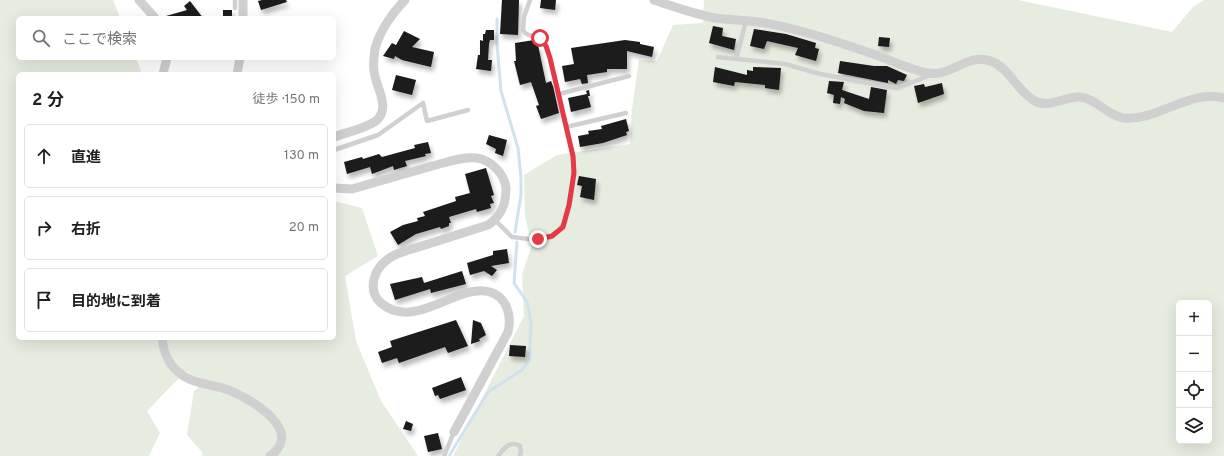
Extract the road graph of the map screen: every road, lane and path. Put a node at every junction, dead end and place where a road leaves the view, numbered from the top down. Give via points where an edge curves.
1 (139, 0) edge
2 (235, 0) edge
3 (243, 0) edge
4 (405, 0) edge
5 (530, 0) edge
6 (654, 0) edge
7 (235, 8) dead end
8 (153, 16) edge
9 (243, 16) edge
10 (746, 21) junction
11 (718, 57) dead end
12 (736, 59) junction
13 (166, 60) edge
14 (240, 60) edge
15 (164, 72) edge
16 (237, 72) edge
17 (929, 74) junction
18 (629, 76) dead end
19 (559, 94) junction
20 (1224, 98) edge
21 (468, 110) dead end
22 (626, 113) dead end
23 (566, 127) junction
24 (336, 136) edge
25 (336, 149) edge
26 (336, 188) edge
27 (495, 220) junction
28 (162, 340) edge
29 (454, 432) joint
30 (270, 456) edge
31 (444, 456) edge
32 (498, 456) edge
33 (520, 456) edge

1 - 8 street
2 - 7 lane
3 - 9 street
4 - 24 street via 395,12 375,49 374,70 382,100 380,116 368,125
5 - 19 lane via 523,30 531,36 540,38 546,46
6 - 10 street via 714,18
10 - 12 lane
10 - 17 street via 782,26 812,34
11 - 12 lane
12 - 17 lane via 786,64 820,74 897,88
13 - 15 street
14 - 16 street
17 - 20 street via 946,72 968,61 988,60 1005,70 1022,91 1037,103 1085,98 1110,114 1124,118 1143,116 1210,96
18 - 19 lane
19 - 23 lane
21 - 25 lane via 427,121 423,103 378,135
22 - 23 lane
23 - 27 lane via 574,166 569,205 563,227 548,238 517,238 512,237
26 - 27 street via 352,189 463,158 476,158 489,162 500,172 506,183 504,205
27 - 29 street via 488,225 388,258 376,273 373,284 377,299 386,307 400,312 415,311 482,290 494,293 508,308 508,332
28 - 30 street via 166,356 176,371 204,385 240,395 276,421 282,432 281,441 278,449
29 - 31 lane
32 - 33 lane via 510,444 515,443 520,446

